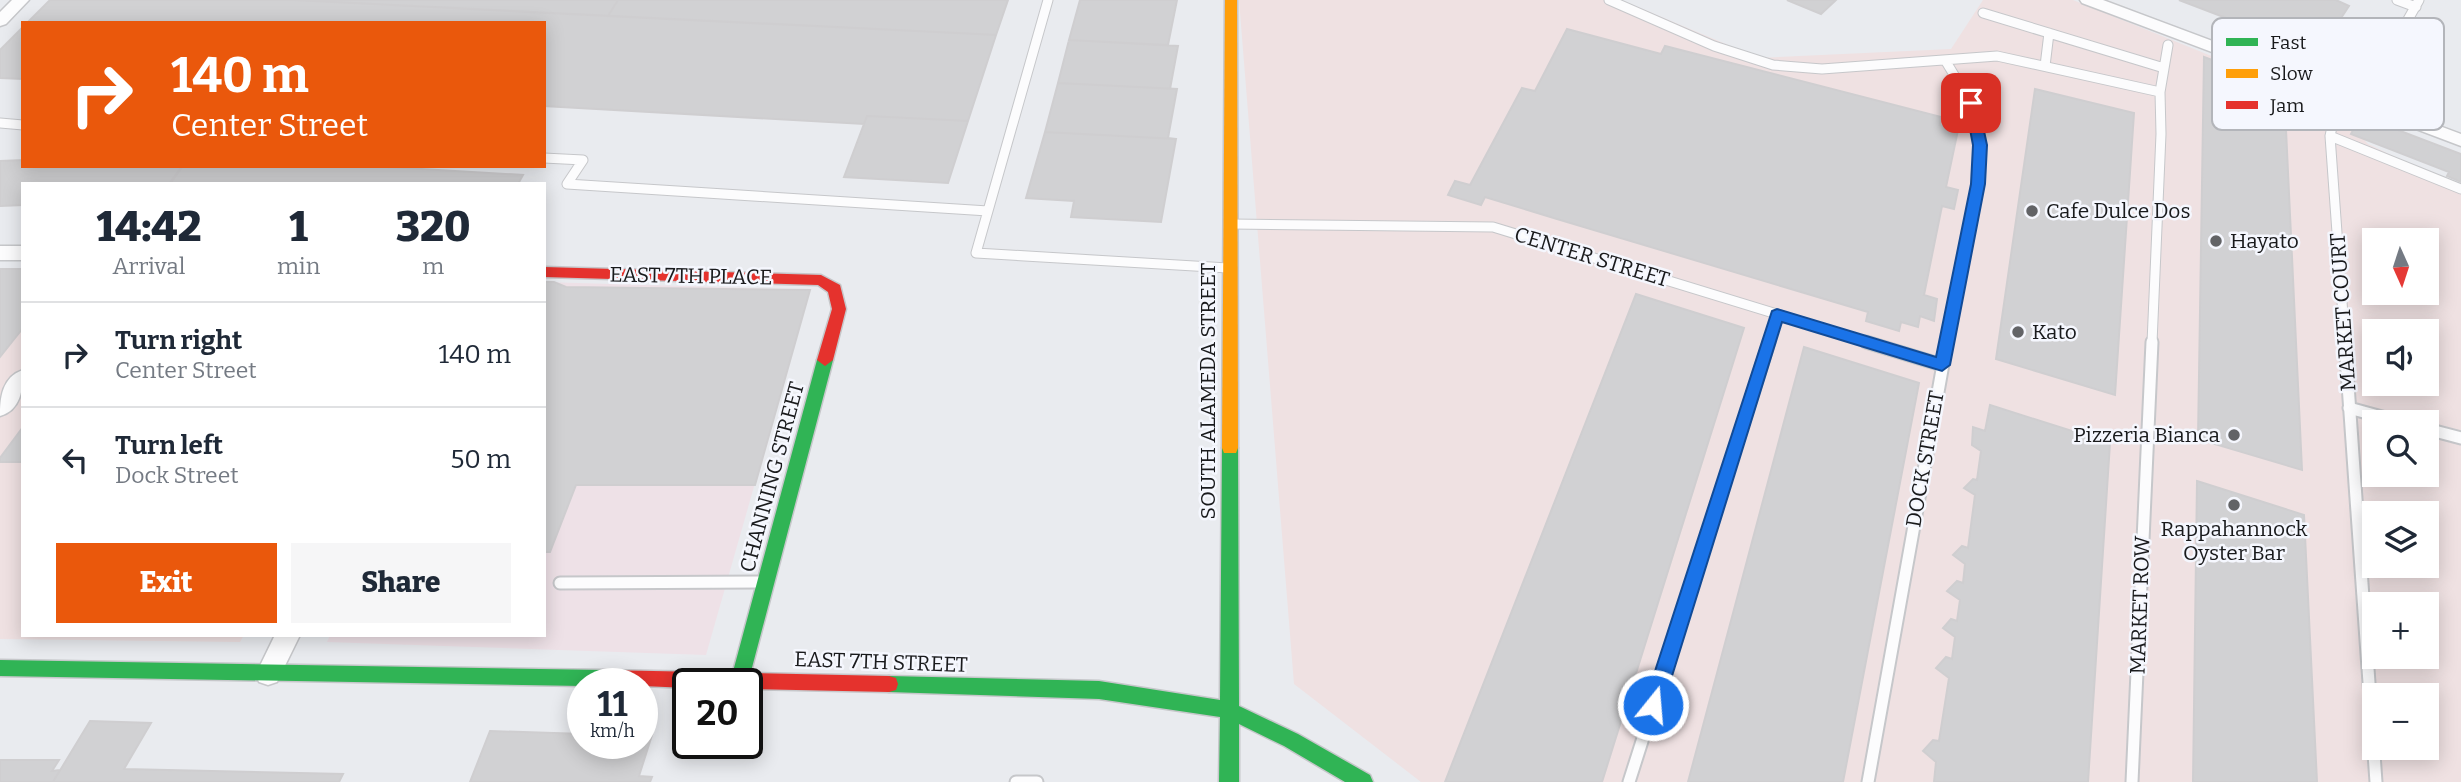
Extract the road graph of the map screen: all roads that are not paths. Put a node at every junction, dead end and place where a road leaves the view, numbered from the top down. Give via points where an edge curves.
1 (21, 0) edge
2 (1048, 0) edge
3 (1231, 0) edge
4 (1609, 0) edge
5 (2088, 0) edge
6 (2397, 0) edge
7 (2418, 3) edge
8 (1983, 13) dead end
9 (0, 21) edge
10 (2049, 33) junction
11 (2168, 45) dead end
12 (2212, 47) edge
13 (1945, 60) junction
14 (2045, 66) junction
15 (2164, 68) junction
16 (2160, 92) junction
17 (0, 124) edge
18 (21, 125) edge
19 (2331, 130) edge
20 (2435, 130) edge
21 (2330, 135) junction
22 (2461, 140) edge
23 (546, 158) edge
24 (2461, 189) edge
25 (988, 211) junction
26 (1229, 224) junction
27 (0, 253) edge
28 (21, 254) edge
29 (1230, 268) junction
30 (546, 272) edge
31 (836, 287) joint
32 (1777, 315) junction
33 (1942, 365) junction
34 (12, 386) edge
35 (0, 408) edge
36 (2349, 408) junction
37 (2362, 412) edge
38 (2439, 432) edge
39 (2461, 438) edge
40 (765, 582) junction
41 (559, 583) dead end
42 (287, 637) edge
43 (0, 668) edge
44 (743, 668) edge
45 (268, 674) junction
46 (672, 678) edge
47 (763, 680) edge
48 (1228, 710) junction
49 (1016, 782) edge
50 (1037, 782) edge
51 (1229, 782) edge
52 (1363, 782) edge
53 (1629, 782) edge
54 (1868, 782) edge
55 (2132, 782) edge
56 (2376, 782) edge

1 - 9 street
2 - 25 lane
3 - 26 main road, SOUTH ALAMEDA STREET
4 - 13 lane via 1714,46 1773,65 1822,69
5 - 12 street
6 - 7 lane
8 - 10 lane
10 - 14 lane
10 - 15 lane
11 - 15 lane, MARKET ROW
13 - 14 lane via 1997,56
13 - 33 lane, DOCK STREET via 1971,103 1980,145 1975,204
14 - 16 lane
15 - 16 lane, MARKET ROW
16 - 55 lane, MARKET ROW
17 - 18 lane
19 - 21 lane, MARKET COURT
20 - 22 street
21 - 24 lane
21 - 36 lane, MARKET COURT
23 - 25 lane via 583,160 567,184
25 - 29 lane via 976,253
26 - 29 main road, SOUTH ALAMEDA STREET
26 - 32 lane, CENTER STREET via 1493,227
27 - 28 street
29 - 48 main road, SOUTH ALAMEDA STREET
30 - 31 main road, EAST 7TH PLACE via 807,278 826,280
31 - 40 main road, CHANNING STREET via 839,309
32 - 33 lane, CENTER STREET
32 - 53 lane
33 - 54 lane, DOCK STREET
34 - 35 street
36 - 37 lane
36 - 56 lane, MARKET COURT
38 - 39 lane
40 - 41 lane
40 - 44 main road, CHANNING STREET
42 - 45 street
43 - 45 main road, EAST 7TH STREET
45 - 46 main road, EAST 7TH STREET
47 - 48 main road, EAST 7TH STREET via 1099,690
48 - 51 main road, SOUTH ALAMEDA STREET
48 - 52 main road, EAST 7TH STREET
49 - 50 lane

